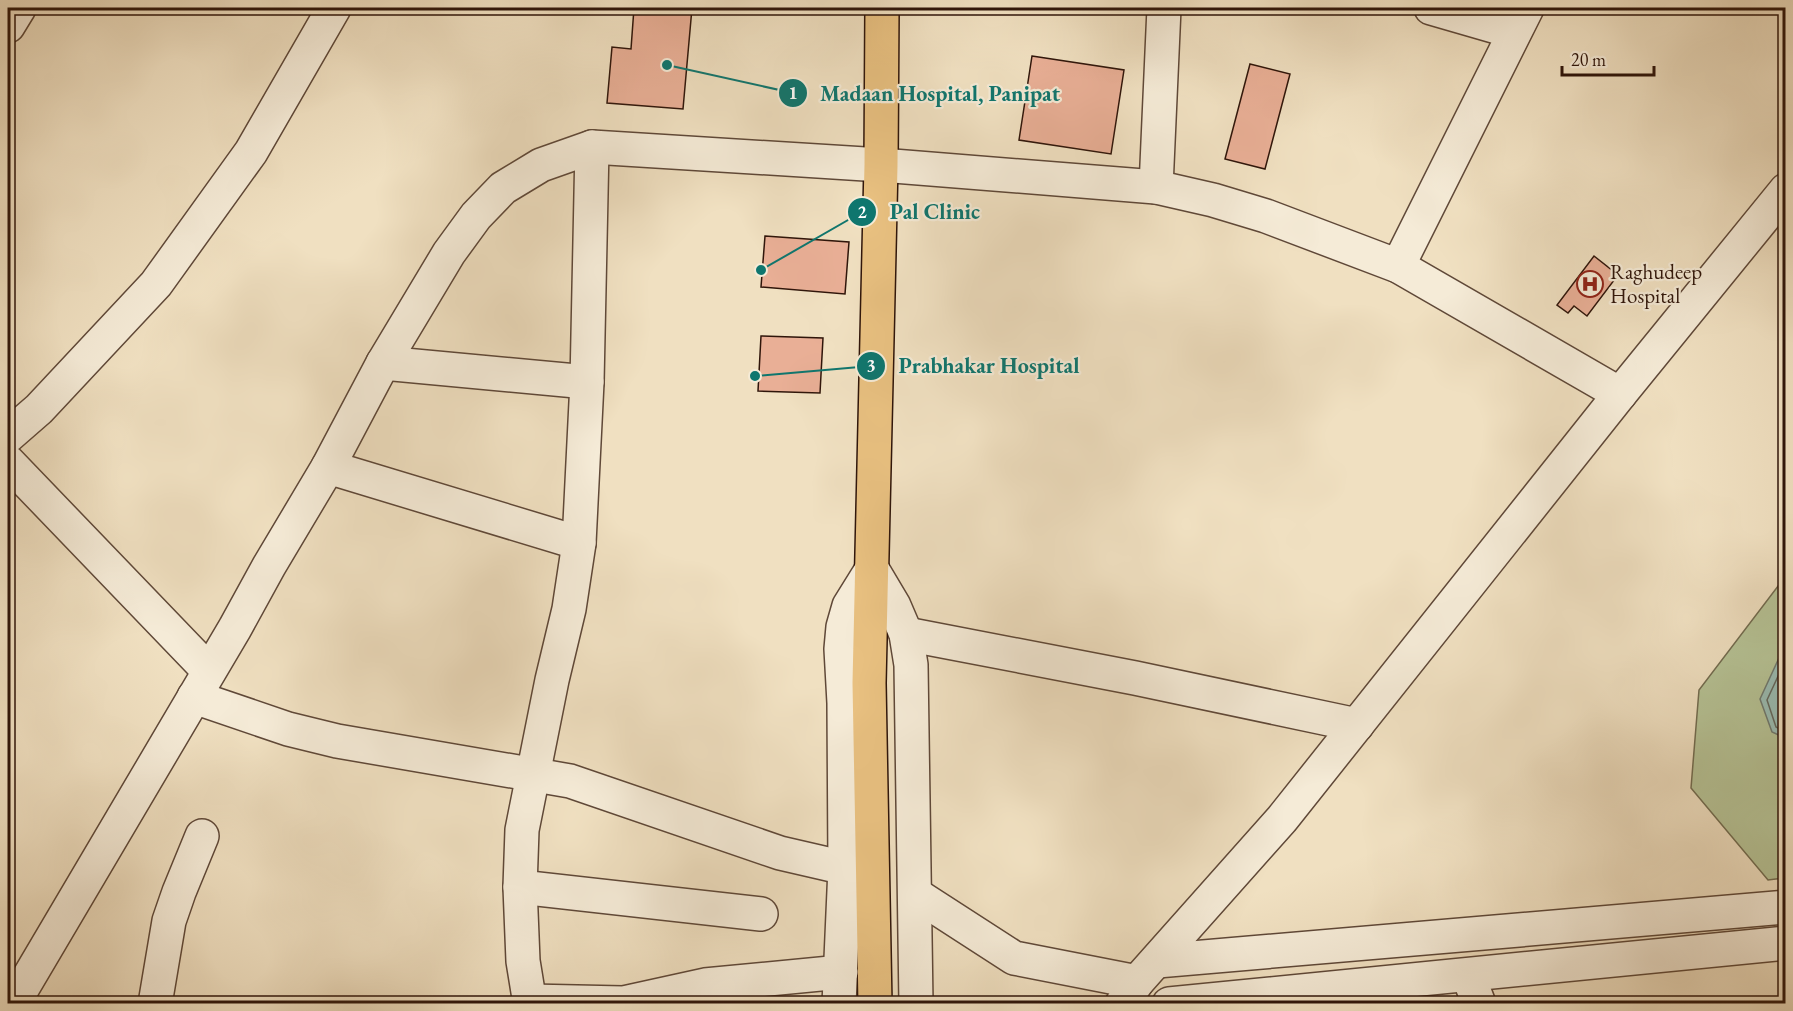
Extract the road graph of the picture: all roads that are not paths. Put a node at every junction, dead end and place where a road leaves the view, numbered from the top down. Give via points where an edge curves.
1 (19, 8) edge
2 (334, 8) edge
3 (882, 8) edge
4 (1164, 8) edge
5 (1431, 8) edge
6 (1520, 20) edge
7 (8, 26) edge
8 (592, 147) junction
9 (881, 165) junction
10 (1156, 187) junction
11 (1785, 190) edge
12 (1398, 266) junction
13 (383, 363) junction
14 (587, 382) junction
15 (1620, 394) junction
16 (8, 436) edge
17 (8, 462) edge
18 (328, 467) junction
19 (579, 543) junction
20 (872, 569) junction
21 (906, 634) junction
22 (202, 684) junction
23 (1357, 725) junction
24 (533, 774) junction
25 (202, 836) dead end
26 (845, 868) junction
27 (520, 887) junction
28 (915, 894) junction
29 (1785, 907) edge
30 (761, 914) dead end
31 (1388, 941) junction
32 (1785, 943) edge
33 (1139, 982) edge
34 (840, 988) edge
35 (1473, 989) edge
36 (1393, 992) edge
37 (530, 1002) edge
38 (13, 1004) edge
39 (154, 1004) edge
40 (875, 1004) edge
41 (916, 1004) edge
42 (1169, 1004) edge

1 - 7 street
2 - 16 street via 251,152 156,284 39,409
3 - 9 main road
4 - 10 street
5 - 6 street
6 - 12 street
8 - 9 street
8 - 13 street via 541,165 496,195 449,253
8 - 14 street
9 - 10 street
9 - 20 main road
10 - 12 street via 1266,216
11 - 15 street
12 - 15 street
13 - 14 street
13 - 18 street
14 - 19 street
15 - 23 street
17 - 22 street
18 - 19 street
18 - 22 street
19 - 24 street via 569,609
20 - 21 street
20 - 26 street via 849,606 841,649
20 - 40 main road via 869,682
21 - 23 street
21 - 28 street via 911,665
22 - 24 street via 288,729
22 - 38 street
23 - 33 street via 1282,819
24 - 26 street via 570,781 780,853
24 - 27 street via 522,830
25 - 39 street via 169,921
26 - 34 street
27 - 30 street
27 - 37 street via 523,961
28 - 33 street via 1014,958
28 - 41 street
29 - 31 street
31 - 33 street
31 - 36 street
32 - 35 street
34 - 37 street via 705,985 623,1004
35 - 36 street
36 - 42 street

